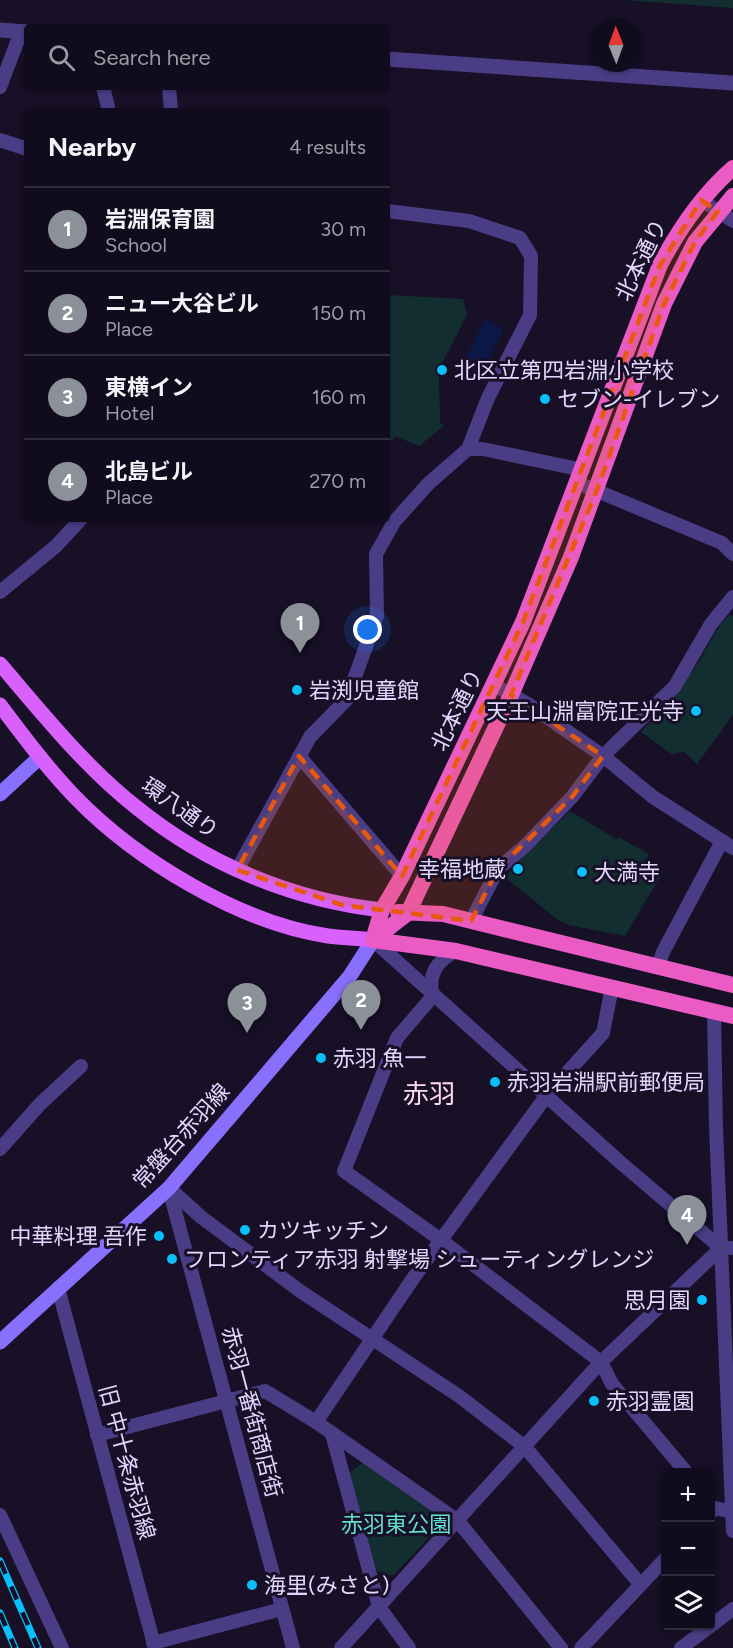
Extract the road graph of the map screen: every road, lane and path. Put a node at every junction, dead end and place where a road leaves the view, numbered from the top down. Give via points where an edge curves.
1 (0, 30) edge
2 (24, 32) edge
3 (390, 58) edge
4 (733, 83) edge
5 (0, 87) edge
6 (104, 90) edge
7 (169, 90) edge
8 (108, 108) edge
9 (171, 108) edge
10 (0, 140) edge
11 (24, 148) edge
12 (733, 168) edge
13 (733, 196) edge
14 (701, 200) junction
15 (390, 211) edge
16 (718, 211) junction
17 (733, 221) edge
18 (468, 449) junction
19 (580, 477) junction
20 (597, 490) junction
21 (391, 520) edge
22 (78, 522) edge
23 (733, 554) edge
24 (0, 592) edge
25 (733, 597) edge
26 (0, 664) edge
27 (494, 686) junction
28 (511, 695) junction
29 (0, 705) edge
30 (299, 756) junction
31 (603, 756) junction
32 (40, 757) junction
33 (0, 794) edge
34 (728, 845) edge
35 (237, 870) junction
36 (402, 876) junction
37 (382, 910) junction
38 (408, 913) junction
39 (471, 921) junction
40 (373, 940) junction
41 (456, 951) junction
42 (658, 967) junction
43 (733, 985) edge
44 (612, 987) junction
45 (434, 996) junction
46 (714, 1012) junction
47 (733, 1016) edge
48 (81, 1066) dead end
49 (547, 1095) junction
50 (0, 1149) edge
51 (169, 1188) junction
52 (441, 1240) junction
53 (727, 1248) edge
54 (58, 1288) junction
55 (372, 1339) junction
56 (0, 1342) edge
57 (601, 1362) junction
58 (228, 1401) junction
59 (730, 1416) edge
60 (316, 1422) junction
61 (332, 1434) junction
62 (97, 1435) junction
63 (525, 1447) junction
64 (682, 1468) edge
65 (715, 1509) edge
66 (733, 1512) edge
67 (0, 1515) edge
68 (458, 1521) junction
69 (733, 1531) edge
70 (661, 1563) edge
71 (640, 1584) junction
72 (379, 1607) junction
73 (282, 1609) junction
74 (733, 1609) edge
75 (154, 1646) edge
76 (62, 1648) edge
77 (293, 1648) edge
78 (340, 1648) edge
79 (409, 1648) edge
80 (561, 1648) edge
81 (581, 1648) edge
82 (681, 1648) edge

1 - 2 street
2 - 5 street
3 - 4 street
6 - 8 street
7 - 9 street
10 - 11 street
12 - 14 highway, 北本通り
13 - 16 highway, 北本通り
14 - 16 street
14 - 19 highway, 北本通り via 676,234 660,265 630,336
15 - 18 street via 470,221 520,238 531,256 530,315 488,398
16 - 17 street
16 - 20 highway, 北本通り via 695,242 664,304
18 - 19 street via 483,449
18 - 21 street
19 - 20 street
19 - 27 highway, 北本通り
20 - 23 street via 722,543
20 - 28 highway, 北本通り
21 - 30 street via 376,554 377,616 347,699 310,736
22 - 24 street via 56,546
25 - 31 street via 711,624 675,686
26 - 35 main road, 環八通り via 134,806 203,854
27 - 28 street
27 - 36 highway, 北本通り
28 - 31 street
28 - 38 highway, 北本通り
29 - 32 main road
30 - 35 street
30 - 36 street
31 - 34 street via 653,797
31 - 39 street via 572,797 498,869
32 - 33 main road
32 - 40 main road via 76,798 119,836 178,878 225,902 292,927
34 - 42 street via 663,952
35 - 37 main road, 環八通り via 313,897
36 - 37 highway, 北本通り
37 - 38 highway
37 - 40 highway, 北本通り
38 - 39 highway via 442,914
38 - 40 highway
39 - 42 highway
40 - 41 highway
40 - 45 street
40 - 51 main road, 常盤台赤羽線 via 350,976
41 - 44 highway
41 - 45 street via 441,960 433,973
42 - 43 highway
44 - 46 highway
44 - 49 street via 603,1033
45 - 49 street
45 - 52 street via 397,1038 344,1171
46 - 47 highway
46 - 53 street
48 - 50 street
49 - 52 street
49 - 53 street
51 - 54 main road, 常盤台赤羽線
51 - 55 street via 201,1218
51 - 58 street, 赤羽一番街商店街
52 - 55 street
52 - 57 street
53 - 57 street
53 - 59 street
54 - 56 main road, 常盤台赤羽線
54 - 62 street, 旧 中十条赤羽線
55 - 60 street
55 - 63 street via 459,1396
57 - 63 street
57 - 64 street via 612,1384
58 - 60 street via 265,1391
58 - 62 street
58 - 73 street, 赤羽一番街商店街
59 - 66 street
60 - 61 street
61 - 68 street
61 - 72 street
62 - 75 street, 旧 中十条赤羽線
63 - 68 street
63 - 71 street
65 - 66 street
66 - 69 street
67 - 76 street
68 - 72 street
68 - 80 street
70 - 71 street
71 - 81 street
72 - 78 street
72 - 79 street
73 - 75 street
73 - 77 street, 赤羽一番街商店街
74 - 82 street

